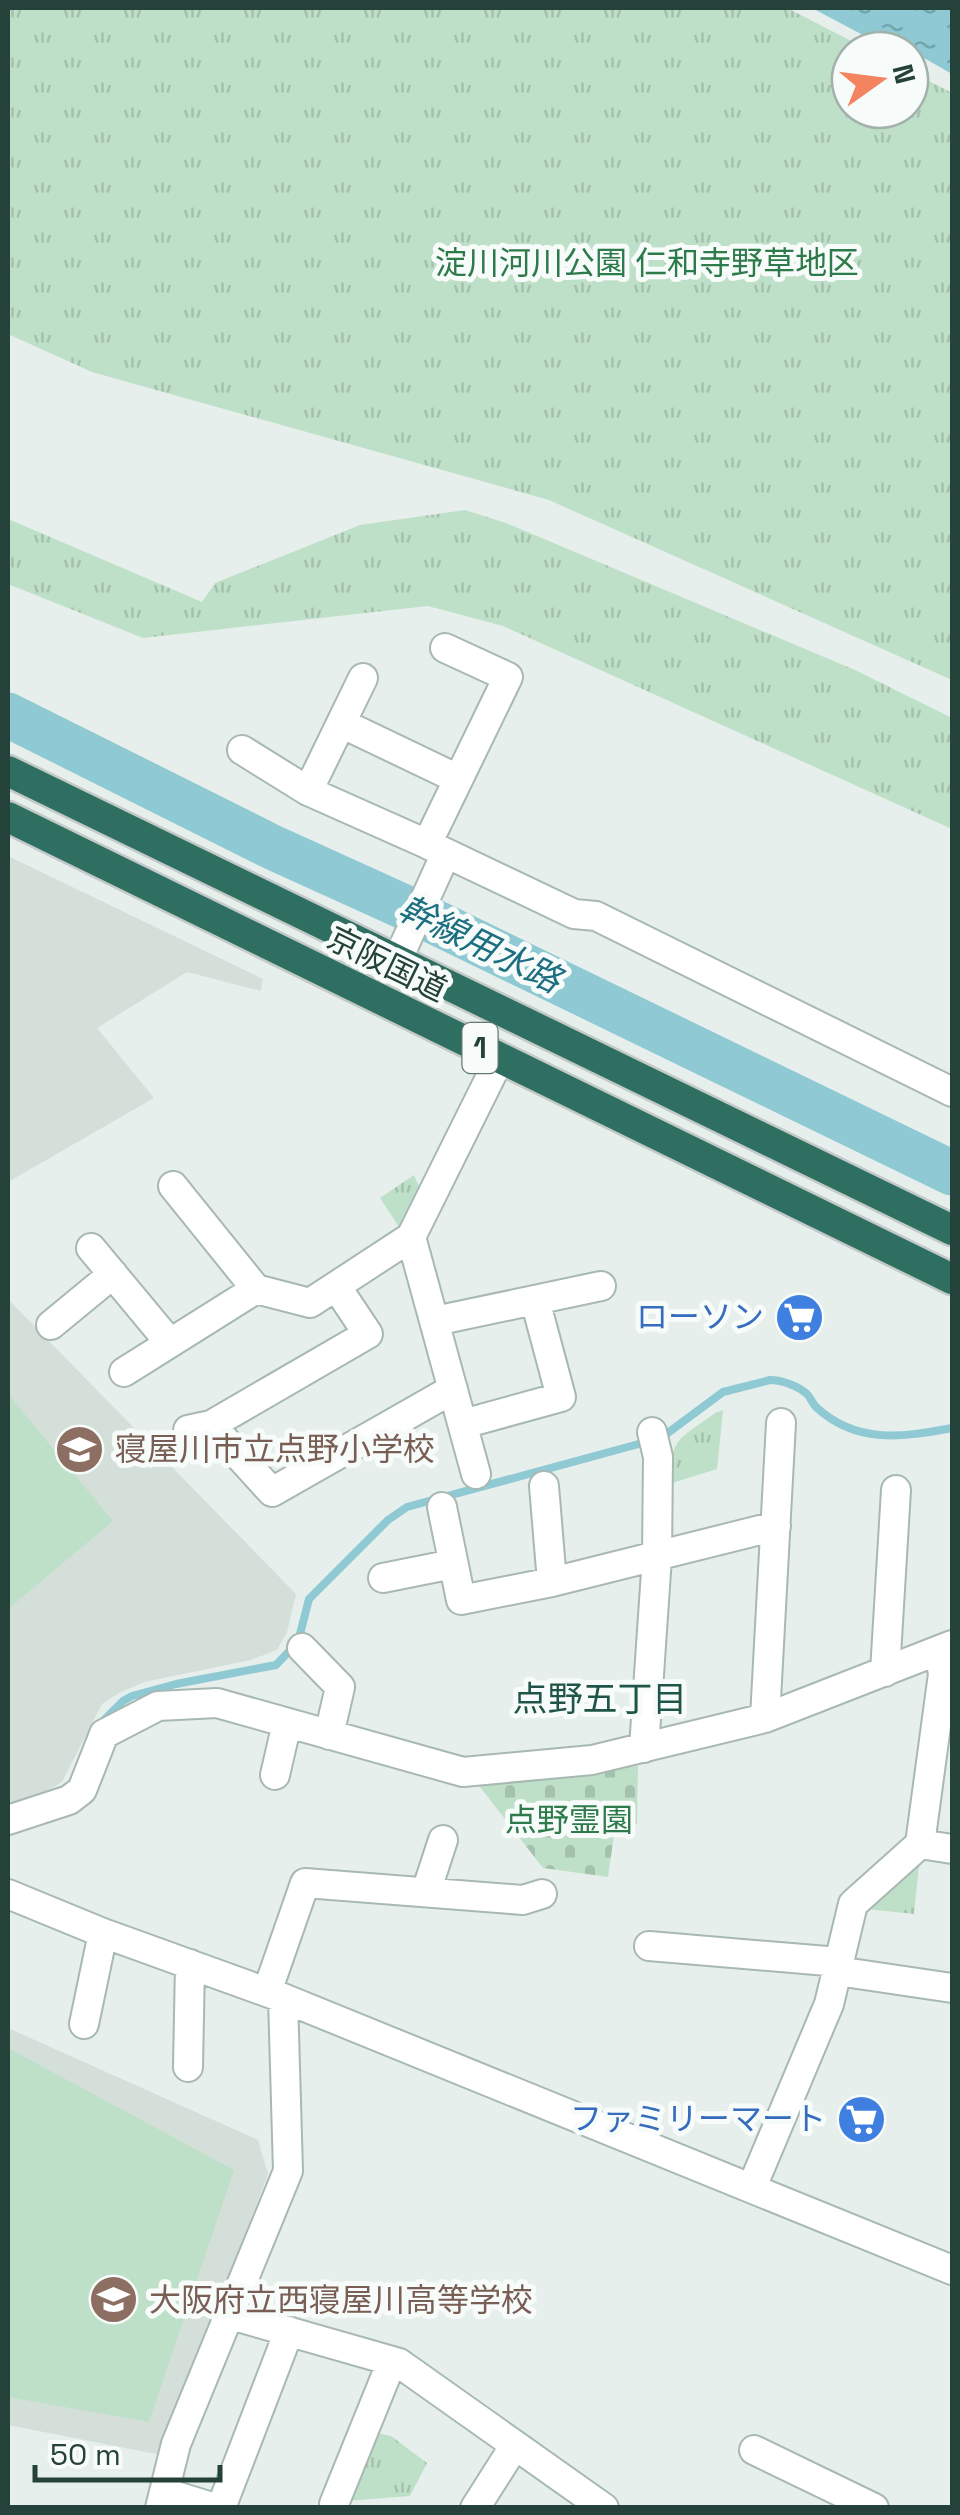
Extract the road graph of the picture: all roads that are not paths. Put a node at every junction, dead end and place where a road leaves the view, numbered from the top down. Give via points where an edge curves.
1 (445, 648) dead end
2 (363, 678) dead end
3 (340, 723) junction
4 (242, 750) dead end
5 (8, 771) edge
6 (458, 779) junction
7 (308, 791) junction
8 (8, 818) edge
9 (436, 848) junction
10 (397, 960) junction
11 (500, 1058) junction
12 (952, 1092) edge
13 (172, 1186) dead end
14 (952, 1230) edge
15 (411, 1237) junction
16 (91, 1248) dead end
17 (114, 1274) junction
18 (952, 1279) edge
19 (336, 1286) junction
20 (601, 1286) dead end
21 (256, 1288) junction
22 (535, 1300) junction
23 (434, 1321) junction
24 (51, 1325) dead end
25 (170, 1343) junction
26 (124, 1372) dead end
27 (453, 1389) junction
28 (781, 1423) dead end
29 (463, 1424) junction
30 (652, 1432) dead end
31 (476, 1474) dead end
32 (544, 1486) dead end
33 (896, 1490) dead end
34 (442, 1507) dead end
35 (776, 1526) junction
36 (657, 1557) junction
37 (454, 1564) junction
38 (383, 1578) dead end
39 (552, 1582) junction
40 (302, 1648) dead end
41 (946, 1648) edge
42 (885, 1672) junction
43 (766, 1718) junction
44 (287, 1723) junction
45 (944, 1730) edge
46 (329, 1735) junction
47 (644, 1748) junction
48 (275, 1776) dead end
49 (8, 1820) edge
50 (443, 1840) dead end
51 (920, 1844) junction
52 (952, 1849) edge
53 (426, 1892) junction
54 (8, 1894) edge
55 (542, 1894) dead end
56 (102, 1934) junction
57 (649, 1946) dead end
58 (190, 1964) junction
59 (838, 1967) junction
60 (952, 1988) edge
61 (275, 1995) junction
62 (84, 2024) dead end
63 (188, 2066) dead end
64 (752, 2187) junction
65 (952, 2270) edge
66 (231, 2315) junction
67 (289, 2331) junction
68 (392, 2360) junction
69 (515, 2444) junction
70 (754, 2450) dead end
71 (163, 2500) edge
72 (334, 2504) dead end
73 (595, 2505) edge
74 (218, 2508) edge
75 (475, 2508) edge
76 (874, 2508) edge

1 - 6 street via 508,677
2 - 3 street
3 - 6 street
3 - 7 street
4 - 7 street
5 - 10 highway, 京阪国道 / 1
6 - 9 street
7 - 9 street
8 - 11 highway, 京阪国道 / 1
9 - 10 street via 426,897
9 - 12 street via 574,914 596,916
10 - 14 highway, 京阪国道 / 1
11 - 15 street
11 - 18 highway, 京阪国道 / 1
13 - 21 street
15 - 19 street
15 - 23 street
16 - 17 street
17 - 24 street
17 - 25 street
19 - 21 street via 310,1302
19 - 27 street via 368,1334 200,1427 272,1492
20 - 22 street
21 - 25 street
22 - 23 street
22 - 29 street via 561,1397
23 - 27 street
25 - 26 street
27 - 29 street
28 - 35 street
29 - 31 street
30 - 36 street
32 - 39 street
33 - 42 street
34 - 37 street
35 - 36 street
35 - 43 street
36 - 39 street
36 - 47 street
37 - 38 street
37 - 39 street via 461,1600
40 - 46 street via 340,1687
41 - 42 street
41 - 45 street
42 - 43 street
43 - 47 street
44 - 46 street
44 - 48 street
44 - 49 street via 216,1703 158,1706 104,1734 82,1790 69,1800
45 - 51 street
46 - 47 street via 463,1772 592,1760
50 - 53 street
51 - 52 street
51 - 59 street via 853,1904
53 - 55 street via 523,1900
53 - 61 street via 306,1882
54 - 56 street
56 - 58 street
56 - 62 street
57 - 59 street
58 - 61 street
58 - 63 street
59 - 60 street
59 - 64 street via 829,2004
61 - 64 street
61 - 66 street via 288,2172
64 - 65 street
66 - 67 street
66 - 71 street via 176,2444
67 - 68 street
67 - 74 street
68 - 69 street
68 - 72 street
69 - 73 street
69 - 75 street
70 - 76 street
71 - 74 street

